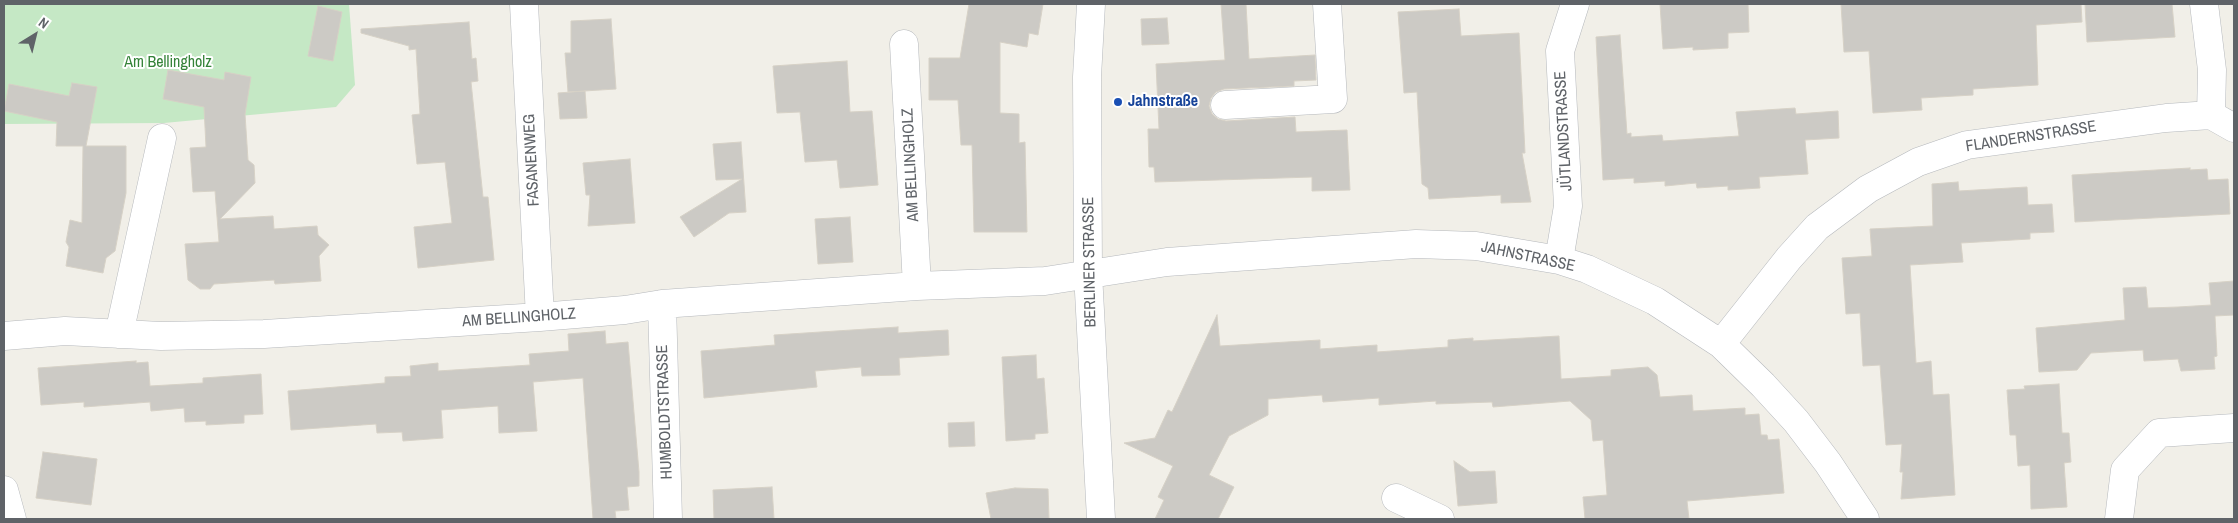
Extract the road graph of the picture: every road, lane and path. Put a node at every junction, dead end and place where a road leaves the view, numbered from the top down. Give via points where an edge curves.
1 (524, 4) edge
2 (1091, 4) edge
3 (1327, 4) edge
4 (1575, 4) edge
5 (2204, 4) edge
6 (904, 44) dead end
7 (1225, 105) dead end
8 (2223, 122) edge
9 (162, 138) dead end
10 (1559, 260) junction
11 (1088, 273) junction
12 (918, 286) junction
13 (662, 304) junction
14 (540, 317) junction
15 (119, 334) junction
16 (4, 336) edge
17 (1721, 344) junction
18 (2234, 428) edge
19 (4, 490) edge
20 (1396, 498) dead end
21 (12, 519) edge
22 (668, 519) edge
23 (1101, 519) edge
24 (1440, 519) edge
25 (1864, 519) edge
26 (2119, 519) edge

1 - 14 street, FASANENWEG
2 - 11 street, BERLINER STRASSE via 1087,77
3 - 7 street via 1333,99
4 - 10 street, JÜTLANDSTRASSE via 1560,52 1568,206
5 - 8 street via 2212,70
6 - 12 street, AM BELLINGHOLZ
8 - 17 street, FLANDERNSTRASSE via 2166,118 1967,145 1918,162 1868,189 1817,227
9 - 15 street
10 - 11 street, JAHNSTRASSE via 1476,246 1416,244 1167,262
10 - 17 street, JAHNSTRASSE via 1621,283
11 - 12 street, AM BELLINGHOLZ via 1044,281
11 - 23 street, BERLINER STRASSE
12 - 13 street, AM BELLINGHOLZ
13 - 14 street, AM BELLINGHOLZ
13 - 22 street, HUMBOLDTSTRASSE
14 - 15 street, AM BELLINGHOLZ via 264,334
15 - 16 street, AM BELLINGHOLZ via 66,331
17 - 25 street, JAHNSTRASSE via 1796,421 1828,462
18 - 26 street via 2159,432 2125,470
19 - 21 street
20 - 24 street

